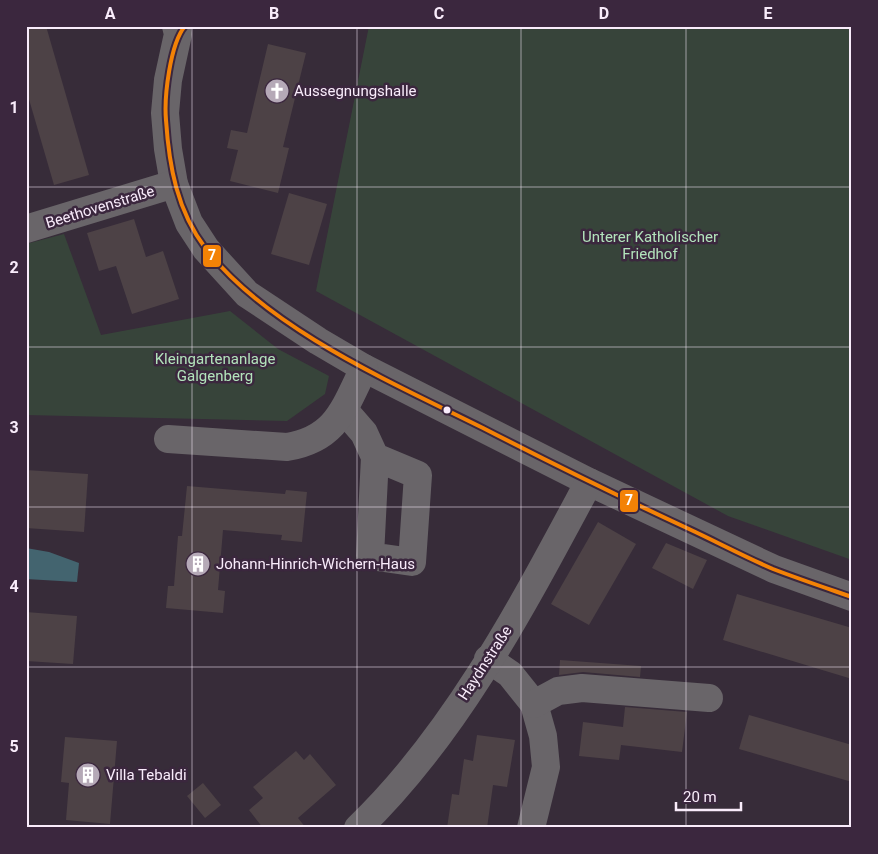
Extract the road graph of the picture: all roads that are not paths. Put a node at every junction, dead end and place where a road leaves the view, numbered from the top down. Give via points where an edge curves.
1 (180, 29) edge
2 (174, 184) junction
3 (26, 229) edge
4 (364, 368) junction
5 (344, 410) junction
6 (168, 439) dead end
7 (375, 457) dead end
8 (589, 482) junction
9 (852, 597) edge
10 (488, 659) junction
11 (709, 698) dead end
12 (534, 704) junction
13 (358, 828) edge
14 (531, 828) edge

1 - 2 street via 168,80 165,113
2 - 3 street, Beethovenstraße
2 - 4 street via 189,223 206,250 247,294
4 - 5 street
4 - 8 street
5 - 6 street via 321,436 306,444 286,447
5 - 7 street via 364,433
8 - 9 street via 774,569
8 - 10 street, Haydnstraße via 527,597
10 - 12 street via 510,674
10 - 13 street, Haydnstraße via 409,773
11 - 12 street via 582,688 558,691
12 - 14 street via 543,736 546,766

